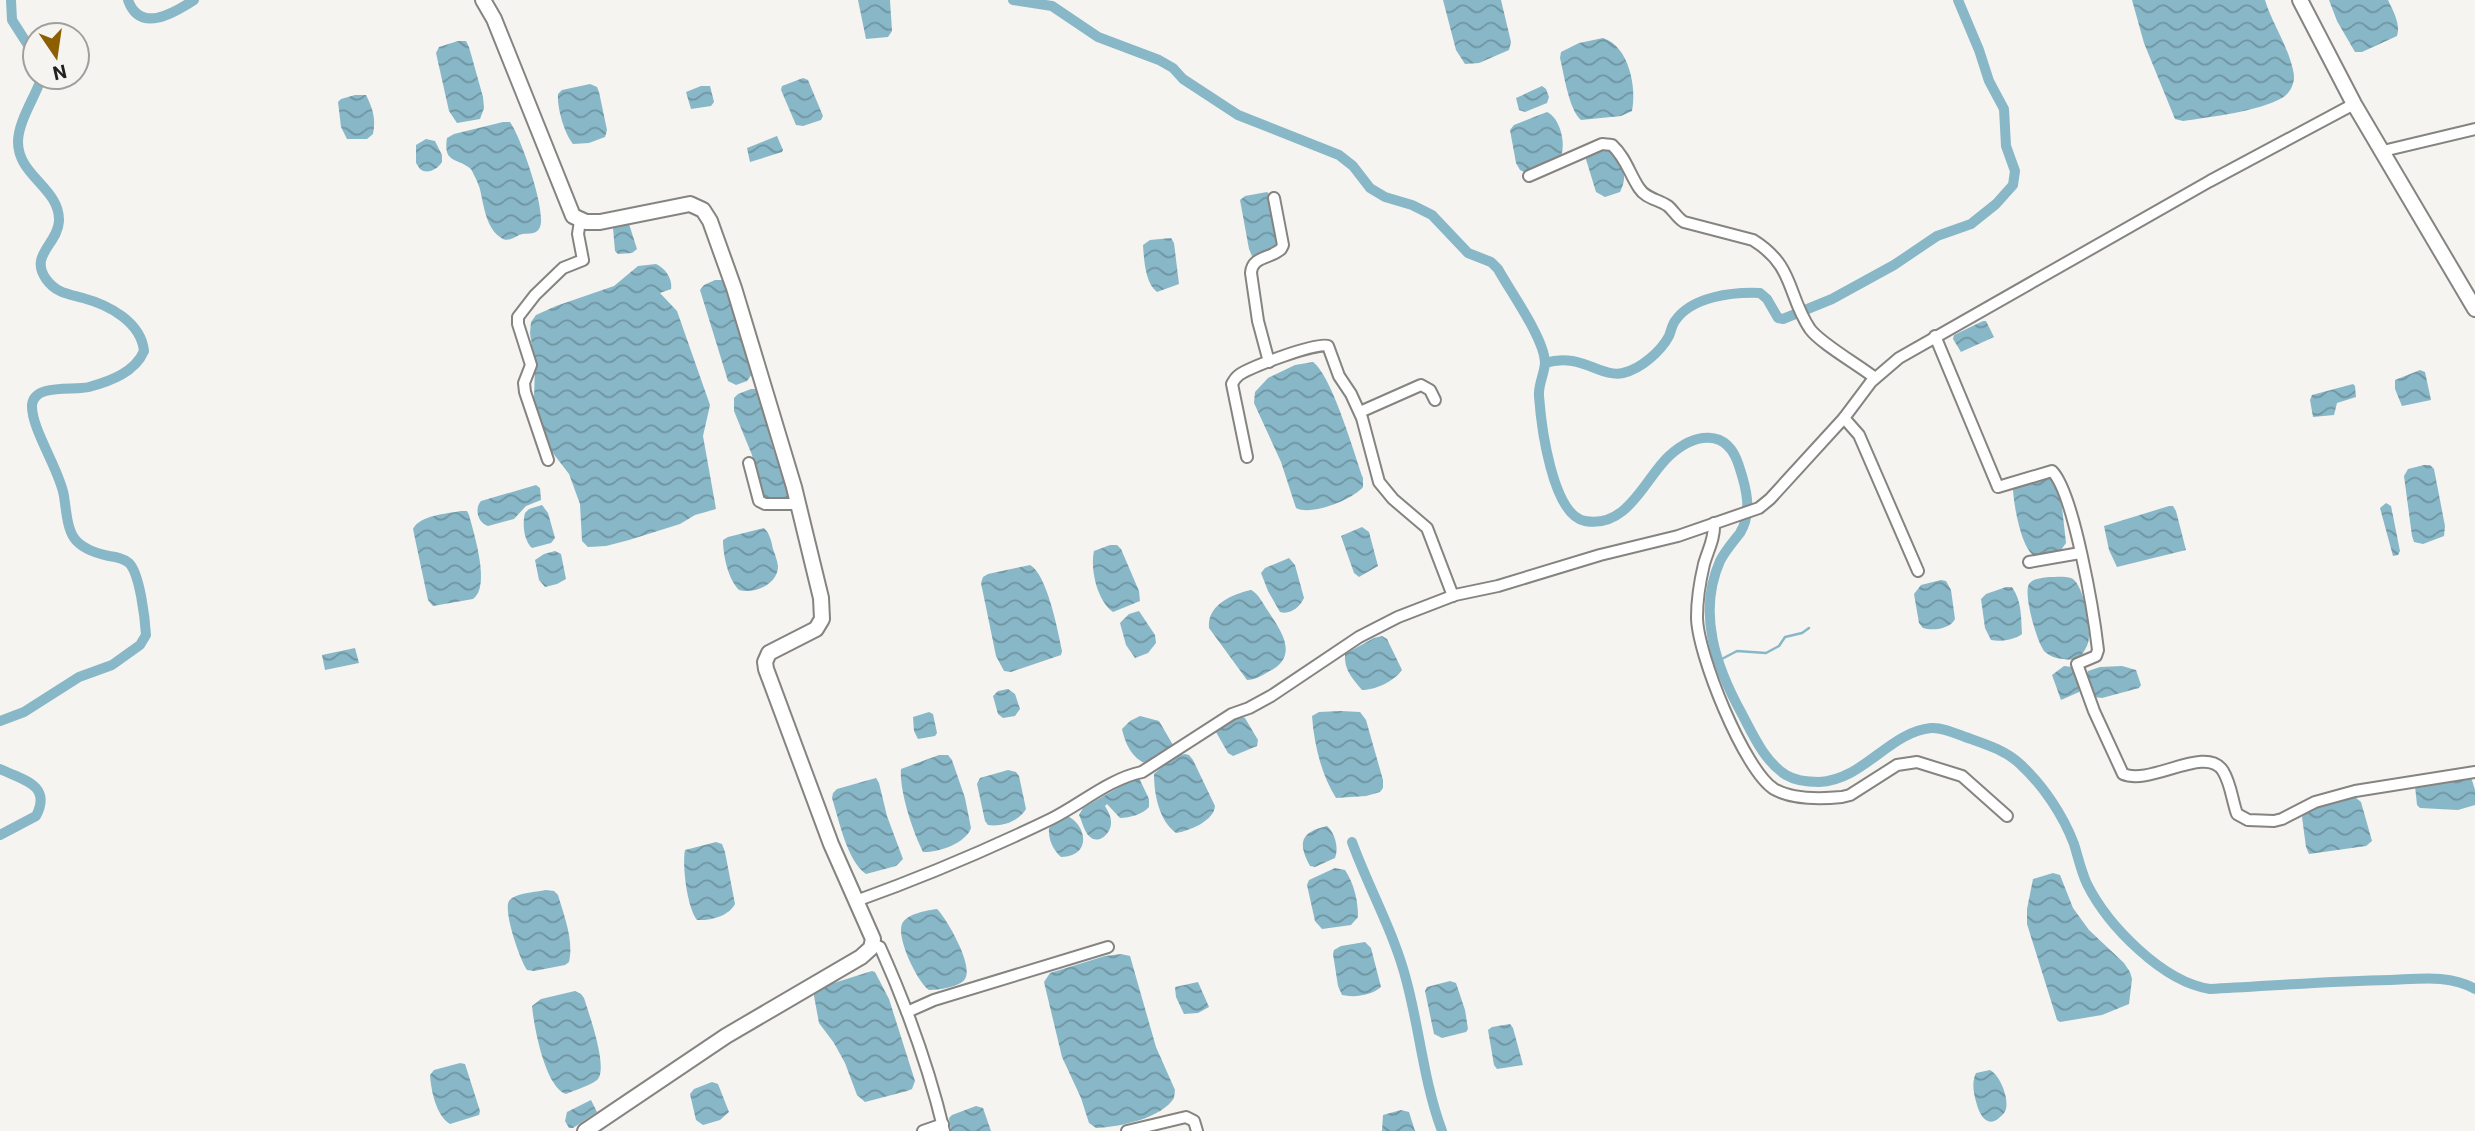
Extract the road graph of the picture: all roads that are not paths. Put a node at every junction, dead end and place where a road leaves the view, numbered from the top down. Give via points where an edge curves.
1 (2300, 0) edge
2 (486, 1) edge
3 (2354, 104) junction
4 (2475, 129) edge
5 (2383, 151) junction
6 (1528, 176) dead end
7 (1274, 198) dead end
8 (580, 221) junction
9 (2475, 309) edge
10 (1935, 336) junction
11 (1269, 362) junction
12 (1875, 378) junction
13 (1435, 400) dead end
14 (1360, 412) junction
15 (1844, 418) junction
16 (1247, 457) dead end
17 (548, 460) dead end
18 (749, 463) dead end
19 (799, 505) junction
20 (1714, 523) junction
21 (2080, 553) junction
22 (2029, 562) dead end
23 (1918, 571) dead end
24 (1453, 596) junction
25 (2475, 772) edge
26 (2007, 816) dead end
27 (856, 901) junction
28 (873, 944) junction
29 (1108, 947) dead end
30 (907, 1012) junction
31 (944, 1128) edge
32 (585, 1131) edge
33 (923, 1131) edge
34 (1127, 1131) edge
35 (1197, 1131) edge

1 - 3 street
2 - 8 street via 568,209
3 - 5 street
3 - 10 street
4 - 5 street
5 - 9 street
6 - 12 street via 1602,144 1612,145 1623,155 1640,190 1668,206 1677,218 1761,245 1778,261 1818,337
7 - 11 street via 1283,245 1251,266
8 - 17 street via 583,260 563,268 518,317 531,365 525,392
8 - 19 street via 600,222 687,203 707,216 734,288
10 - 12 street
10 - 21 street via 1998,488 2052,471 2066,496
11 - 14 street via 1318,344 1328,346
11 - 16 street via 1239,374 1232,384
12 - 15 street
13 - 14 street via 1421,385
14 - 24 street via 1379,482 1427,528
15 - 20 street via 1759,508
15 - 23 street via 1859,435
18 - 19 street via 759,501
19 - 27 street via 822,619 809,634 769,653 766,669
20 - 24 street
20 - 26 street via 1698,599 1699,636 1723,705 1763,780 1790,796 1842,797 1897,765 1917,762 1962,776
21 - 22 street
21 - 25 street via 2098,650 2096,656 2077,664 2123,774 2144,776 2212,762 2222,769 2237,814 2248,820 2274,821 2355,790
24 - 27 street via 1359,637 1271,696 1231,714 1142,772 1126,775 1054,817 960,862
27 - 28 street
28 - 30 street via 880,947
28 - 32 street via 861,957 726,1036
29 - 30 street
30 - 31 street
31 - 33 street
34 - 35 street via 1186,1117 1194,1121

